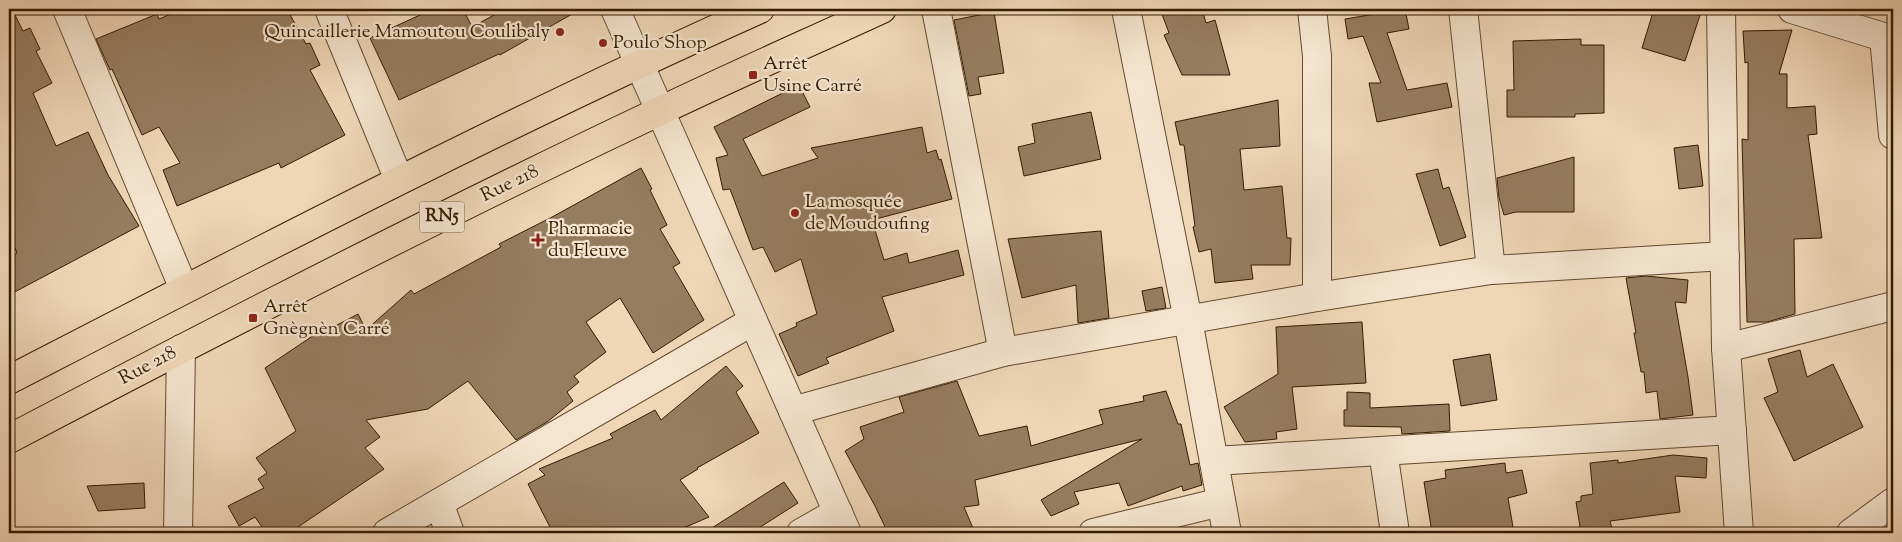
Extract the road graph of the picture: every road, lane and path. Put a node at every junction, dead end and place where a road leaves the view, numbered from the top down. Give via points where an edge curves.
1 (67, 9) edge
2 (329, 9) edge
3 (615, 9) edge
4 (760, 9) edge
5 (882, 9) edge
6 (936, 9) edge
7 (1126, 9) edge
8 (1312, 9) edge
9 (1463, 9) edge
10 (1721, 9) edge
11 (1792, 9) edge
12 (1888, 38) edge
13 (639, 63) junction
14 (660, 110) junction
15 (1893, 135) edge
16 (400, 180) junction
17 (1725, 256) junction
18 (1490, 270) junction
19 (184, 289) junction
20 (1317, 297) junction
21 (1893, 306) edge
22 (1188, 320) junction
23 (753, 321) junction
24 (1726, 348) junction
25 (181, 349) junction
26 (1003, 352) junction
27 (9, 380) edge
28 (793, 411) junction
29 (1732, 430) junction
30 (9, 440) edge
31 (1382, 451) junction
32 (1214, 461) junction
33 (1221, 502) junction
34 (439, 503) junction
35 (1887, 515) edge
36 (842, 523) edge
37 (178, 533) edge
38 (386, 533) edge
39 (450, 533) edge
40 (801, 533) edge
41 (1093, 533) edge
42 (1227, 533) edge
43 (1395, 533) edge
44 (1739, 533) edge
45 (1851, 533) edge

1 - 19 street
2 - 16 street
3 - 13 street
4 - 13 highway
5 - 14 highway, Rue 218 / RN5
6 - 26 street
7 - 22 street
8 - 20 street via 1317,56
9 - 18 street
10 - 17 street
11 - 12 street
12 - 15 street
13 - 14 street
13 - 16 highway
14 - 23 street
14 - 25 highway, Rue 218 / RN5
16 - 19 highway
17 - 18 street
17 - 24 street
18 - 20 street
19 - 27 highway
20 - 22 street
21 - 24 street
22 - 26 street
22 - 32 street
23 - 28 street
23 - 34 street
24 - 29 street
25 - 30 highway, Rue 218 / RN5
25 - 37 street
26 - 28 street
28 - 36 street
29 - 31 street
29 - 44 street
31 - 32 street
31 - 43 street
32 - 33 street
33 - 41 street
33 - 42 street
34 - 38 street
34 - 39 street
35 - 45 street
36 - 40 street

